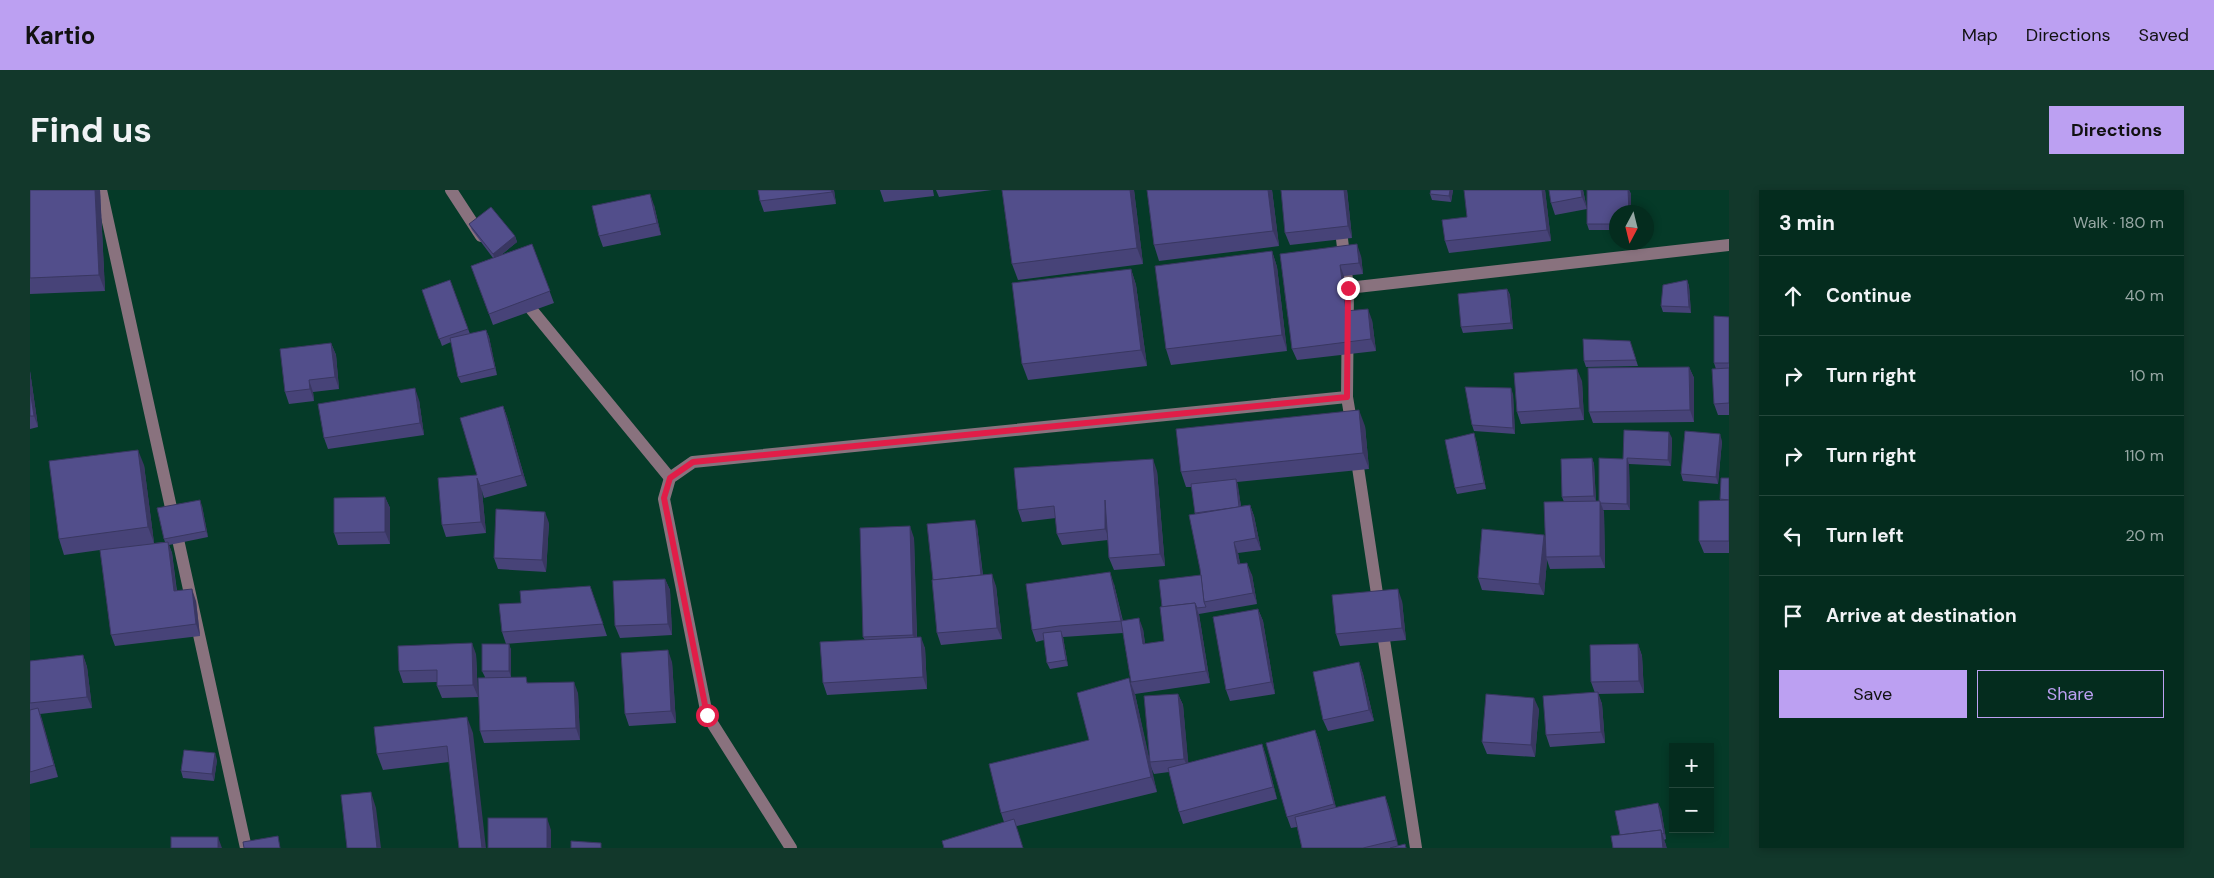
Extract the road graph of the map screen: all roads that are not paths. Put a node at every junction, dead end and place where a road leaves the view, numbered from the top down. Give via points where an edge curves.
1 (101, 190) edge
2 (451, 190) edge
3 (1336, 190) edge
4 (487, 245) edge
5 (1729, 245) edge
6 (513, 284) edge
7 (1348, 288) junction
8 (1347, 397) junction
9 (670, 478) junction
10 (246, 848) edge
11 (791, 848) edge
12 (1416, 848) edge

1 - 10 street
2 - 4 street
3 - 7 street
5 - 7 street
6 - 9 street
7 - 8 street
8 - 9 street via 693,462
8 - 12 street
9 - 11 street via 664,498 707,715

